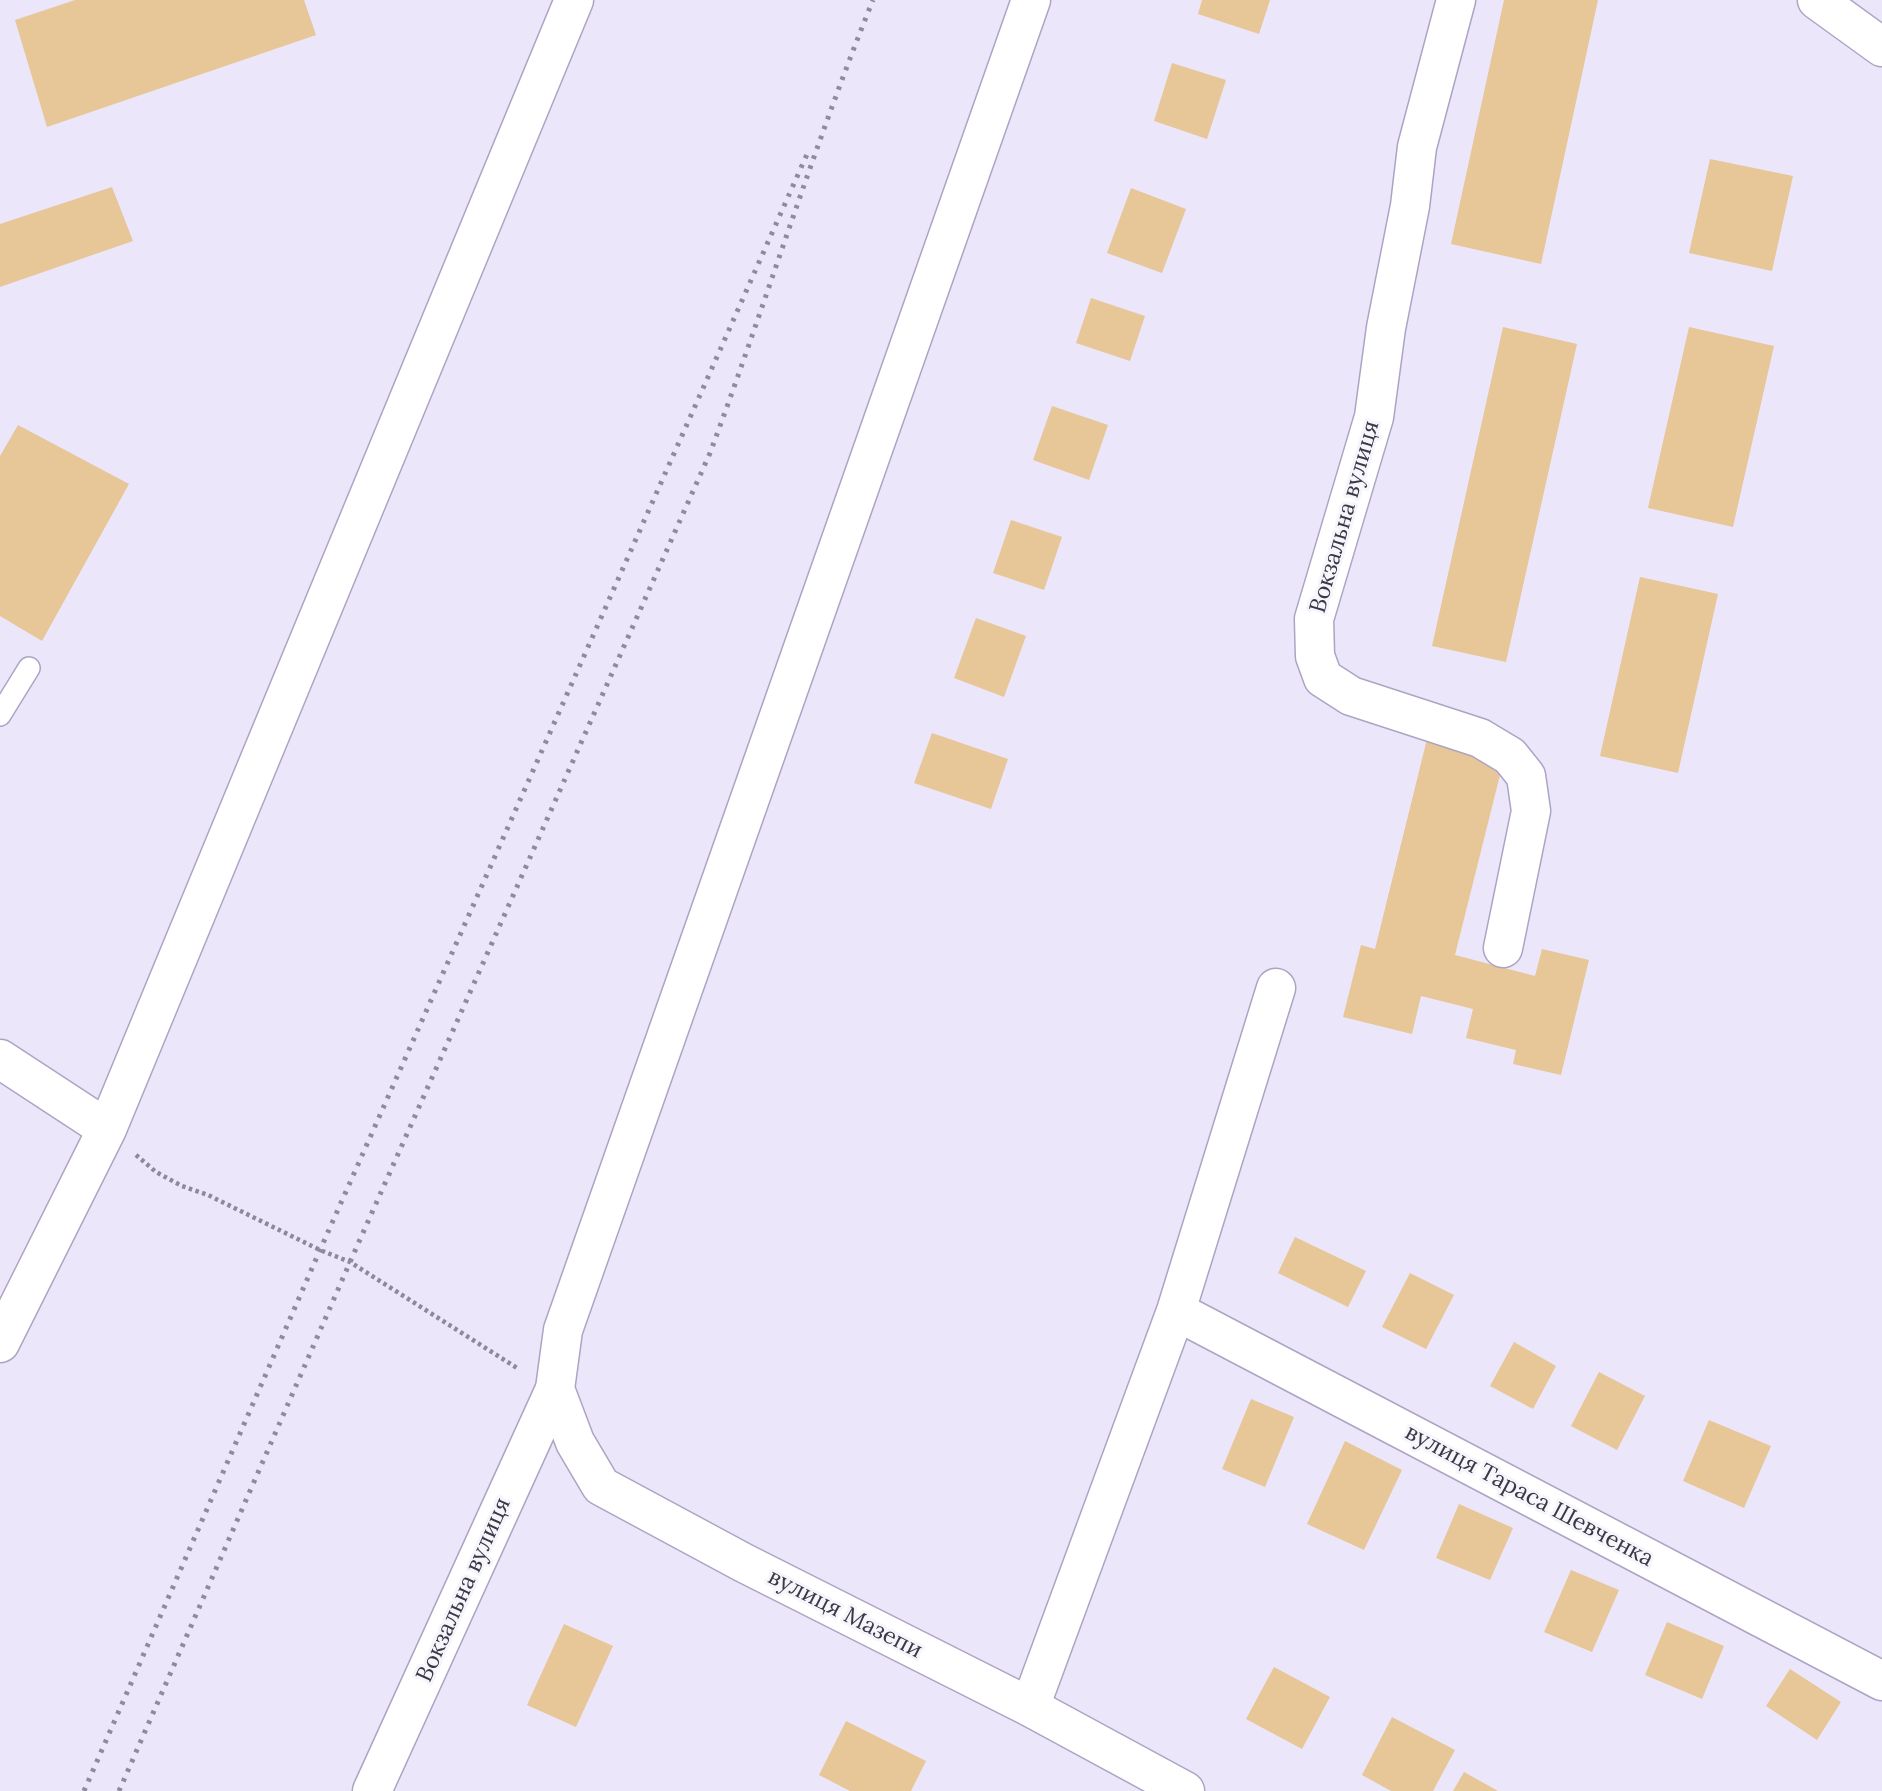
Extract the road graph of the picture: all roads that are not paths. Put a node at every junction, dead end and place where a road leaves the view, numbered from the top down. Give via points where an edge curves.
1 (574, 0) edge
2 (1031, 0) edge
3 (1456, 0) edge
4 (1817, 0) edge
5 (1882, 47) edge
6 (29, 668) dead end
7 (0, 715) edge
8 (1503, 947) dead end
9 (1276, 988) dead end
10 (0, 1059) edge
11 (107, 1129) junction
12 (1176, 1311) junction
13 (0, 1343) edge
14 (555, 1389) junction
15 (1882, 1681) edge
16 (1030, 1707) junction
17 (372, 1791) edge
18 (1185, 1791) edge

1 - 11 street
2 - 14 street via 563,1330
3 - 8 street, Вокзальна вулиця via 1417,147 1374,418 1314,619 1315,656 1323,678 1351,696 1480,738 1510,756 1526,776 1531,811
4 - 5 street
6 - 7 lane
9 - 12 street
10 - 11 street
11 - 13 street
12 - 15 street, вулиця Тараса Шевченка
12 - 16 street
14 - 16 street, вулиця Мазепи via 575,1442 601,1486
14 - 17 street, Вокзальна вулиця
16 - 18 street, вулиця Мазепи

